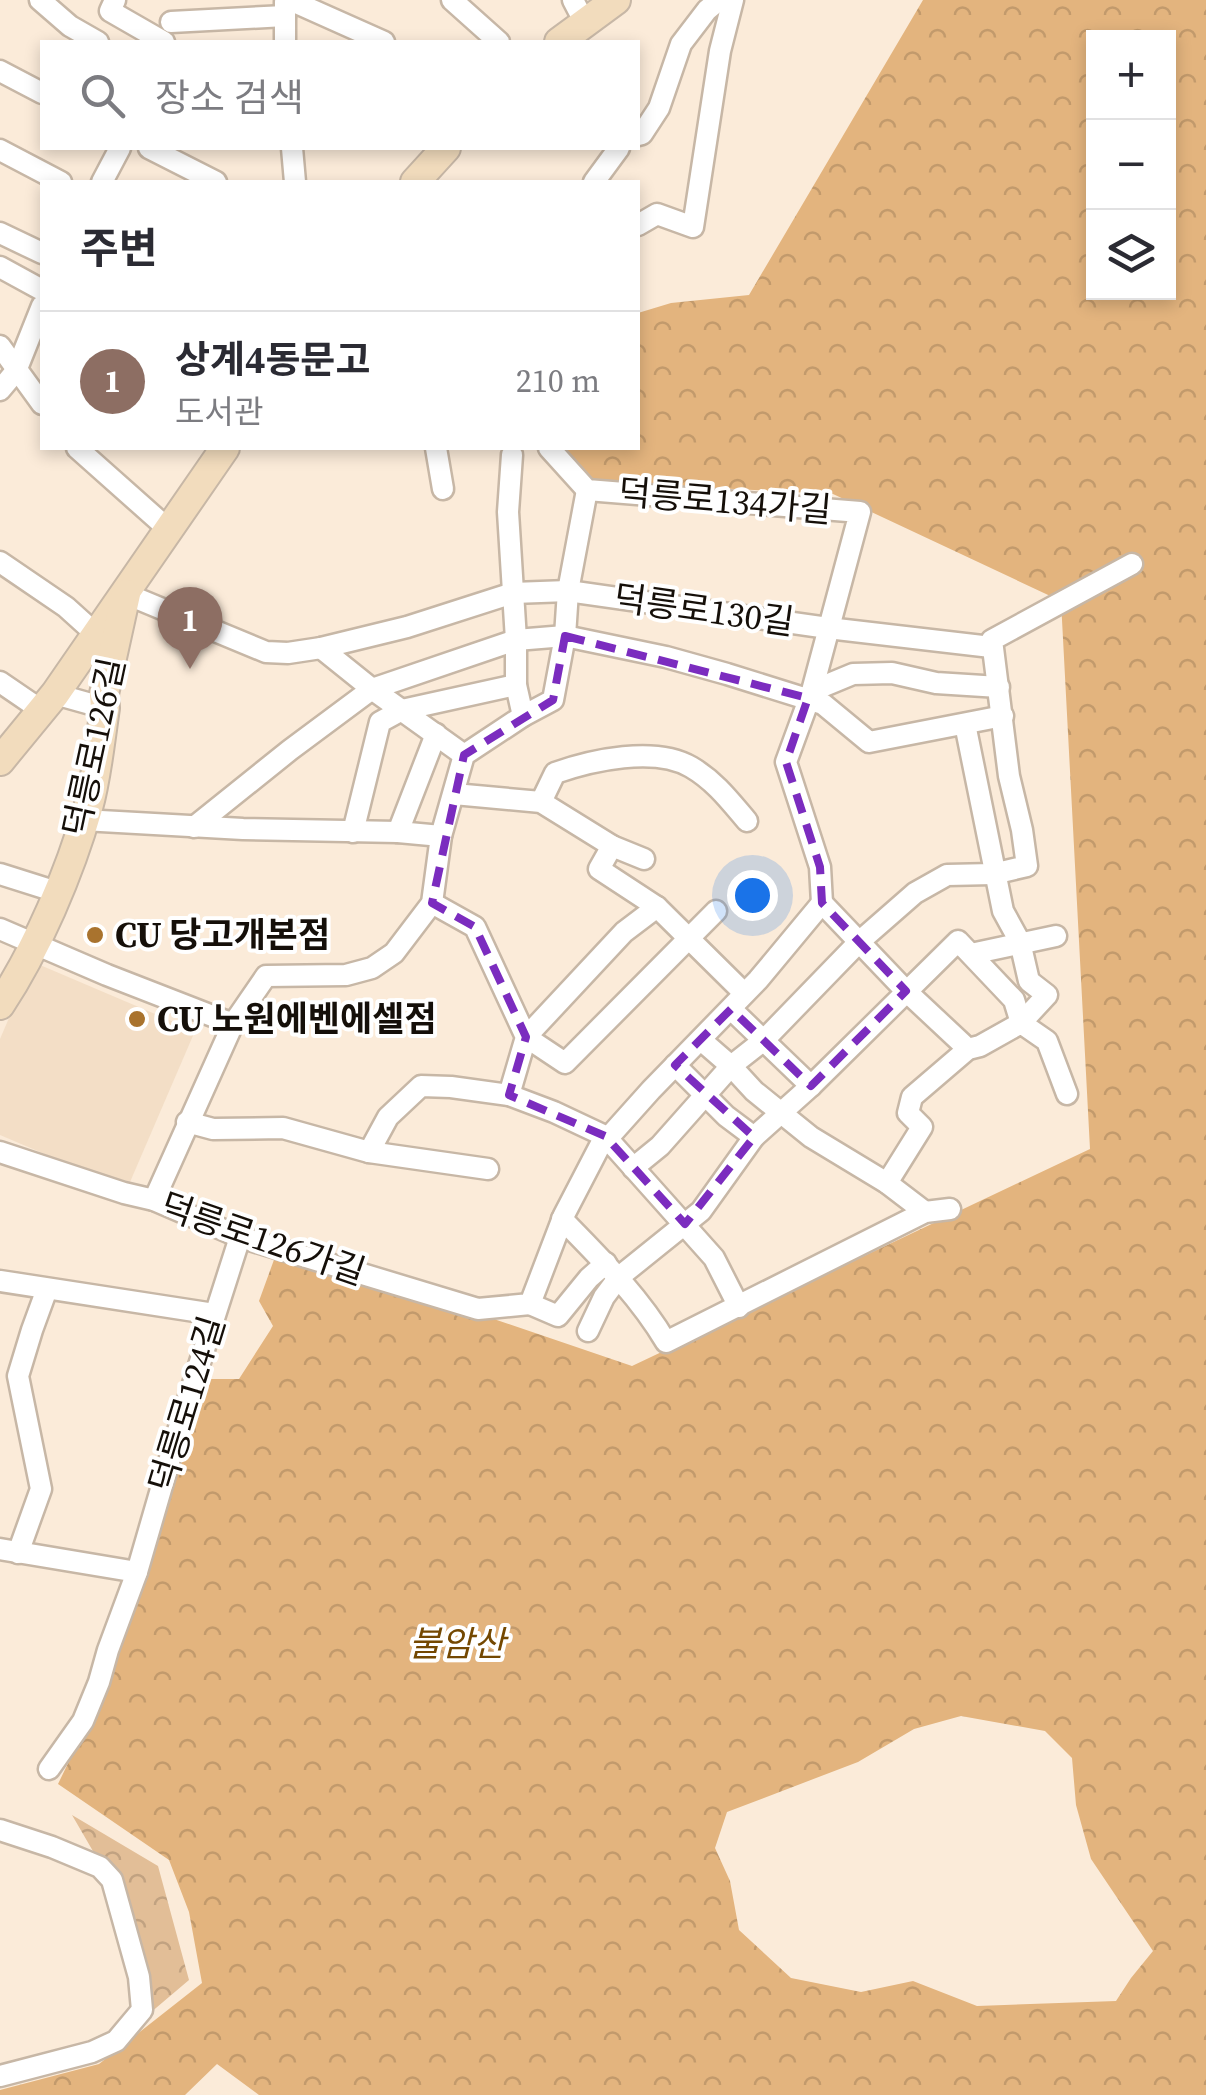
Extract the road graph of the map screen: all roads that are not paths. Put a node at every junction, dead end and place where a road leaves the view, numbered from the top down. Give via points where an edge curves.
1 (40, 0) edge
2 (166, 0) edge
3 (452, 0) edge
4 (616, 0) edge
5 (719, 0) edge
6 (732, 0) edge
7 (286, 5) edge
8 (113, 6) edge
9 (579, 11) edge
10 (168, 36) edge
11 (94, 40) edge
12 (286, 40) edge
13 (379, 40) edge
14 (495, 40) edge
15 (560, 40) edge
16 (0, 71) edge
17 (40, 92) edge
18 (640, 134) edge
19 (0, 150) edge
20 (119, 150) edge
21 (154, 150) edge
22 (292, 150) edge
23 (444, 150) edge
24 (618, 150) edge
25 (57, 180) edge
26 (103, 180) edge
27 (212, 180) edge
28 (295, 180) edge
29 (418, 180) edge
30 (596, 180) edge
31 (640, 224) edge
32 (0, 232) edge
33 (40, 252) edge
34 (0, 268) edge
35 (40, 289) edge
36 (40, 311) edge
37 (0, 346) edge
38 (16, 370) junction
39 (0, 390) edge
40 (40, 401) edge
41 (79, 450) edge
42 (223, 450) edge
43 (436, 450) edge
44 (551, 450) edge
45 (512, 455) dead end
46 (444, 489) dead end
47 (587, 490) junction
48 (167, 528) junction
49 (0, 562) edge
50 (1132, 564) dead end
51 (568, 592) junction
52 (513, 593) junction
53 (126, 594) junction
54 (828, 628) junction
55 (97, 635) junction
56 (565, 636) junction
57 (516, 640) junction
58 (991, 647) junction
59 (321, 648) junction
60 (0, 682) edge
61 (516, 685) junction
62 (999, 687) junction
63 (372, 690) junction
64 (810, 694) junction
65 (48, 702) junction
66 (105, 708) junction
67 (402, 710) junction
68 (523, 716) junction
69 (1002, 716) junction
70 (966, 724) junction
71 (436, 734) junction
72 (464, 755) junction
73 (0, 761) edge
74 (454, 794) junction
75 (540, 802) junction
76 (83, 820) junction
77 (748, 821) dead end
78 (194, 827) junction
79 (352, 832) junction
80 (398, 832) junction
81 (441, 836) junction
82 (612, 846) junction
83 (644, 859) dead end
84 (997, 872) junction
85 (0, 874) edge
86 (57, 892) junction
87 (432, 903) junction
88 (822, 904) junction
89 (657, 907) junction
90 (716, 911) dead end
91 (0, 929) edge
92 (1056, 936) dead end
93 (691, 938) junction
94 (859, 942) junction
95 (1020, 942) junction
96 (34, 944) junction
97 (971, 954) junction
98 (906, 991) junction
99 (737, 1001) junction
100 (1, 1002) edge
101 (233, 1024) junction
102 (1021, 1024) junction
103 (526, 1037) junction
104 (701, 1040) junction
105 (764, 1040) junction
106 (968, 1049) junction
107 (675, 1066) junction
108 (731, 1066) junction
109 (811, 1086) junction
110 (705, 1094) junction
111 (1066, 1094) dead end
112 (509, 1095) junction
113 (780, 1113) junction
114 (187, 1122) junction
115 (605, 1136) junction
116 (754, 1137) junction
117 (0, 1152) edge
118 (370, 1152) junction
119 (633, 1168) junction
120 (488, 1169) dead end
121 (887, 1183) junction
122 (154, 1200) junction
123 (950, 1209) dead end
124 (925, 1212) junction
125 (562, 1219) junction
126 (685, 1224) junction
127 (240, 1236) junction
128 (613, 1270) junction
129 (0, 1281) edge
130 (47, 1288) junction
131 (530, 1304) junction
132 (739, 1307) junction
133 (214, 1314) junction
134 (588, 1332) dead end
135 (9, 1551) edge
136 (137, 1572) junction
137 (49, 1769) dead end
138 (0, 1830) edge
139 (0, 2076) edge

1 - 11 street
2 - 10 street
3 - 14 street
4 - 9 main road
5 - 18 street via 681,44 659,108
6 - 31 street via 694,227 657,214
7 - 10 street
7 - 12 street
7 - 13 street
8 - 10 street
9 - 15 main road
16 - 17 street
19 - 25 street
20 - 26 street
21 - 27 street
22 - 28 street
23 - 29 main road
24 - 30 street
32 - 33 street
34 - 35 street
36 - 38 street
37 - 38 street
38 - 39 street
38 - 40 street
41 - 48 street
42 - 48 main road
43 - 46 street
44 - 47 street, 덕릉로134가길
45 - 52 street
47 - 51 street, 덕릉로130길
47 - 54 street, 덕릉로134가길 via 860,512
48 - 53 main road
49 - 55 street
50 - 58 street via 992,640
51 - 52 street, 덕릉로130길
51 - 54 street, 덕릉로130길
51 - 56 street
52 - 57 street
52 - 59 street, 덕릉로130길
53 - 55 main road
53 - 59 street, 덕릉로130길 via 266,652
53 - 66 main road, 덕릉로126길
54 - 58 street
54 - 64 street, 덕릉로130길
55 - 65 main road
56 - 57 street, 덕릉로130길
56 - 64 street, 덕릉로130길
56 - 68 street via 552,700
57 - 61 street
57 - 63 street, 덕릉로130길
58 - 62 street
59 - 63 street
60 - 65 street
61 - 67 street
61 - 68 street
62 - 64 street via 852,674
62 - 69 street
63 - 67 street
63 - 78 street, 덕릉로130길
64 - 70 street via 868,742
64 - 88 street, 덕릉로130길 via 786,762 820,866
65 - 66 street
65 - 73 main road
66 - 76 main road, 덕릉로126길
67 - 71 street
67 - 79 street via 380,722
68 - 72 street
69 - 70 street
69 - 84 street via 1027,866
70 - 84 street
71 - 72 street
71 - 80 street
72 - 74 street
74 - 75 street
74 - 81 street
75 - 77 street via 555,773 654,756 689,765
75 - 82 street
76 - 78 street
76 - 86 main road, 덕릉로126길
78 - 79 street
79 - 80 street
80 - 81 street
81 - 87 street
82 - 83 street
82 - 89 street via 599,869
84 - 94 street via 947,875 915,893
84 - 95 street via 1003,911
85 - 86 street
86 - 96 main road, 덕릉로126길
87 - 101 street via 394,953 372,968 346,975 266,976
87 - 103 street via 474,927
88 - 94 street
88 - 99 street
89 - 93 street
89 - 103 street via 624,932
90 - 93 street
91 - 96 street
92 - 95 street
93 - 99 street
93 - 103 street via 566,1063
94 - 98 street
94 - 105 street
95 - 97 street
95 - 102 street via 1030,981 1046,995
96 - 100 main road, 덕릉로126길
96 - 101 street
97 - 98 street via 958,942
97 - 102 street via 1014,1000
98 - 106 street
98 - 109 street
99 - 104 street
99 - 105 street
101 - 114 street
102 - 106 street
102 - 111 street via 1047,1041
103 - 112 street
104 - 107 street
104 - 108 street
105 - 108 street
105 - 109 street
106 - 121 street via 912,1097 908,1113 922,1127
107 - 110 street
107 - 115 street
108 - 110 street
108 - 113 street
109 - 113 street
110 - 116 street
110 - 119 street
112 - 115 street
112 - 118 street via 421,1086 388,1116
113 - 116 street
113 - 121 street
114 - 118 street via 213,1129 283,1128
114 - 122 street
115 - 119 street
115 - 125 street
116 - 126 street, 덕릉로126가길 via 701,1212
117 - 122 street, 덕릉로126가길
118 - 120 street
119 - 126 street
121 - 124 street
122 - 127 street, 덕릉로126가길
123 - 124 street
124 - 132 street
125 - 128 street
125 - 131 street
126 - 128 street, 덕릉로126가길
126 - 132 street via 714,1258
127 - 131 street, 덕릉로126가길 via 478,1308
127 - 133 street, 덕릉로124길
128 - 131 street, 덕릉로126가길 via 589,1278 558,1316
128 - 132 street via 666,1342
128 - 134 street, 덕릉로126가길
129 - 130 street
130 - 133 street
130 - 135 street via 18,1376 41,1489
133 - 136 street, 덕릉로124길
135 - 136 street
136 - 137 street, 덕릉로124길 via 82,1721
138 - 139 street via 100,1867 112,1880 142,2010 116,2041

